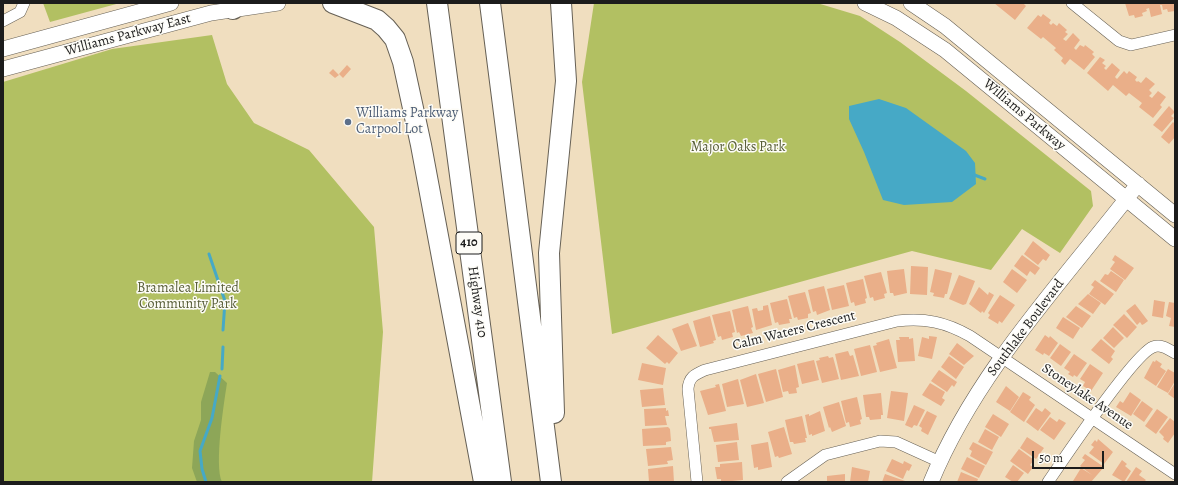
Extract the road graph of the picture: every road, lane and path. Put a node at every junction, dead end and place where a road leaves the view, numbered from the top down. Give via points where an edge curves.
1 (24, 3) edge
2 (171, 3) edge
3 (278, 3) edge
4 (333, 3) edge
5 (490, 3) edge
6 (561, 3) edge
7 (865, 3) edge
8 (911, 3) edge
9 (1072, 3) edge
10 (233, 6) edge
11 (437, 6) edge
12 (3, 21) edge
13 (1175, 35) edge
14 (3, 49) edge
15 (3, 69) edge
16 (1138, 184) junction
17 (1126, 199) junction
18 (1175, 215) edge
19 (1175, 239) edge
20 (1175, 354) edge
21 (1003, 358) junction
22 (1093, 419) junction
23 (548, 456) junction
24 (940, 462) junction
25 (1175, 474) edge
26 (484, 482) edge
27 (501, 482) edge
28 (551, 482) edge
29 (697, 482) edge
30 (787, 482) edge
31 (931, 482) edge
32 (1048, 482) edge

1 - 12 street via 20,12
2 - 14 main road, Williams Parkway East
3 - 10 main road, Williams Parkway East
4 - 26 highway via 362,13 382,24 395,40 403,62
5 - 23 highway
6 - 23 highway via 566,81 550,253 554,421
7 - 17 main road, Williams Parkway via 896,18 945,50
8 - 16 main road, Williams Parkway via 945,26
9 - 13 street via 1119,41 1131,45
10 - 15 main road, Williams Parkway East
11 - 27 highway, Highway 410 / 410
16 - 17 main road, Southlake Boulevard
16 - 18 main road, Williams Parkway
17 - 19 main road, Williams Parkway
17 - 21 main road, Southlake Boulevard
20 - 22 street via 1158,346 1147,351 1130,369
21 - 22 street, Stoneylake Avenue
21 - 24 main road, Southlake Boulevard via 960,421
21 - 29 street, Calm Waters Crescent via 956,328 941,322 912,319 694,374 689,380 688,389
22 - 25 street, Stoneylake Avenue
22 - 32 street
23 - 28 highway
24 - 30 street via 896,442 880,441 825,455
24 - 31 main road, Southlake Boulevard

